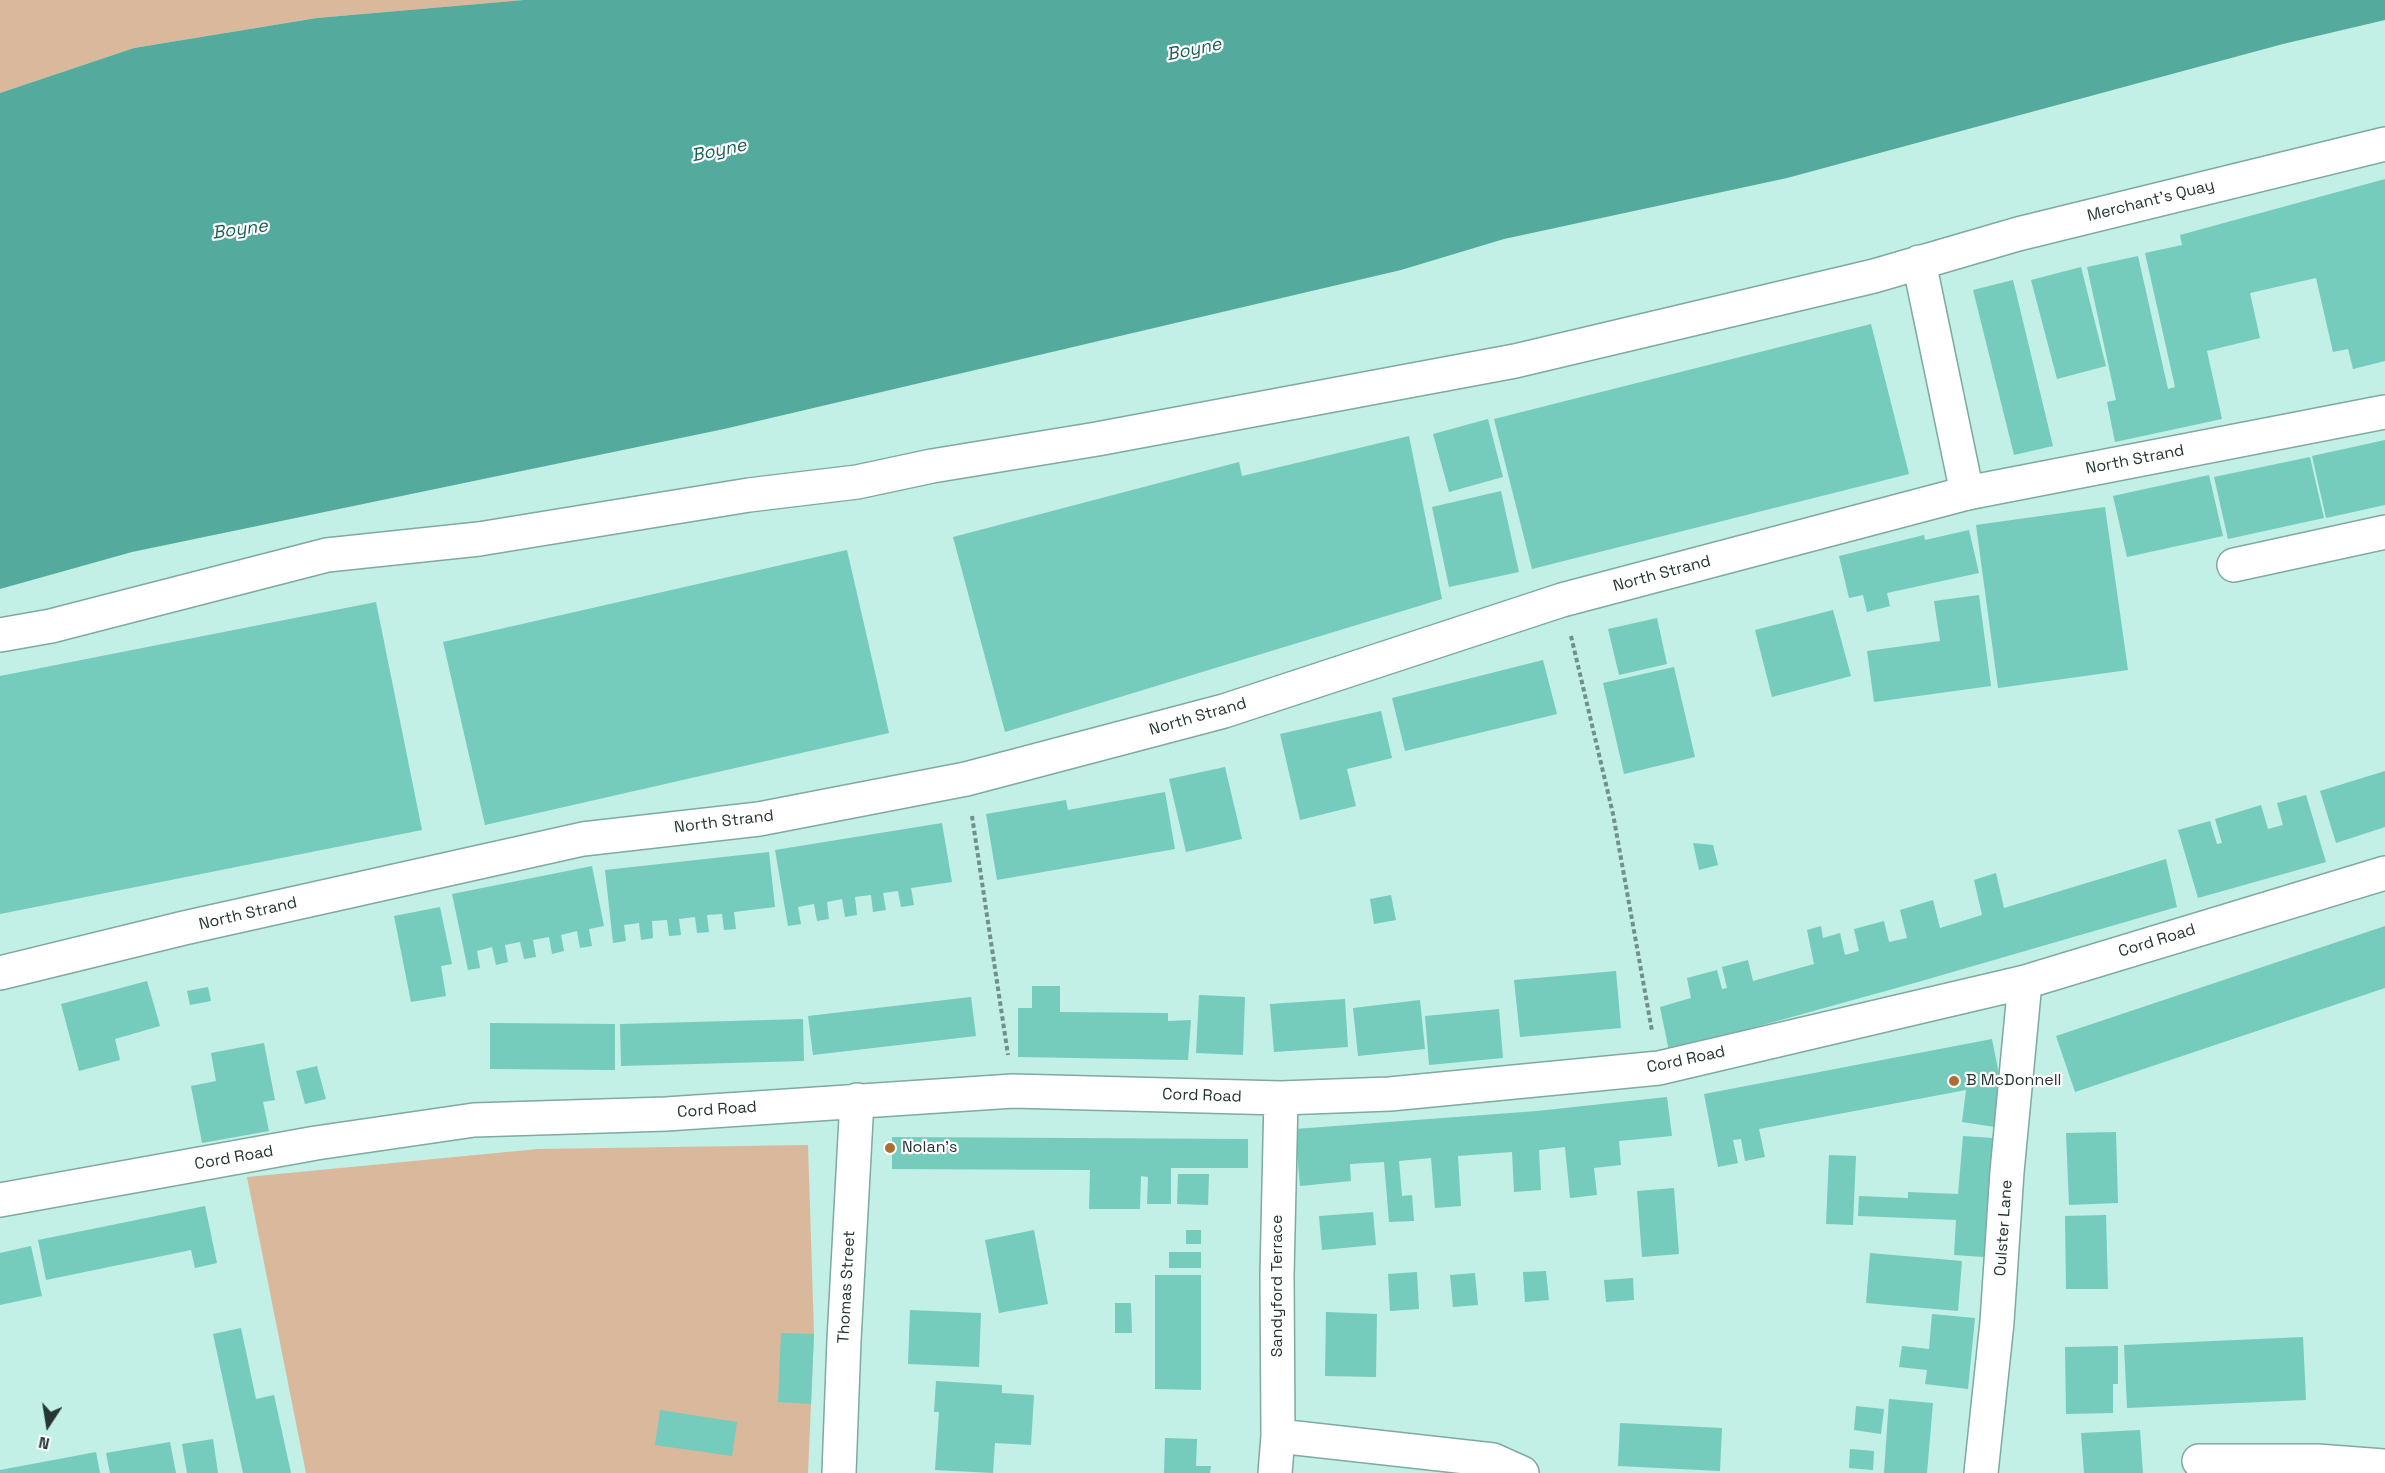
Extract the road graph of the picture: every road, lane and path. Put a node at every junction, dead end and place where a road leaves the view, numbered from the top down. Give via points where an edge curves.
1 (2385, 144) edge
2 (1919, 262) junction
3 (2385, 412) edge
4 (1967, 493) junction
5 (2385, 532) edge
6 (2234, 565) dead end
7 (1562, 600) junction
8 (0, 635) edge
9 (966, 779) junction
10 (2385, 873) edge
11 (0, 973) edge
12 (2025, 982) junction
13 (1659, 1068) junction
14 (1013, 1091) junction
15 (1281, 1098) junction
16 (857, 1100) junction
17 (0, 1200) edge
18 (1278, 1436) junction
19 (2199, 1461) dead end
20 (2385, 1466) edge
21 (839, 1473) edge
22 (1275, 1473) edge
23 (1522, 1473) edge
24 (1981, 1473) edge

1 - 2 street, Merchant's Quay
2 - 4 street
2 - 8 street, Merchant's Quay via 1515,361 857,482 749,495 479,539 327,555 51,626
3 - 4 street, North Strand
4 - 7 street, North Strand
5 - 6 street
7 - 9 street, North Strand via 1224,711
7 - 13 path via 1613,814
9 - 11 street, North Strand via 759,819 583,839
9 - 14 path
10 - 12 street, Cord Road
12 - 13 street, Cord Road
12 - 24 street, Oulster Lane
13 - 15 street, Cord Road via 1390,1094
14 - 15 street, Cord Road
14 - 16 street, Cord Road
15 - 18 street, Sandyford Terrace
16 - 17 street, Cord Road via 666,1114 474,1120 316,1143
16 - 21 street, Thomas Street
18 - 22 street, Sandyford Terrace
18 - 23 street via 1493,1460
19 - 20 street via 2317,1461

